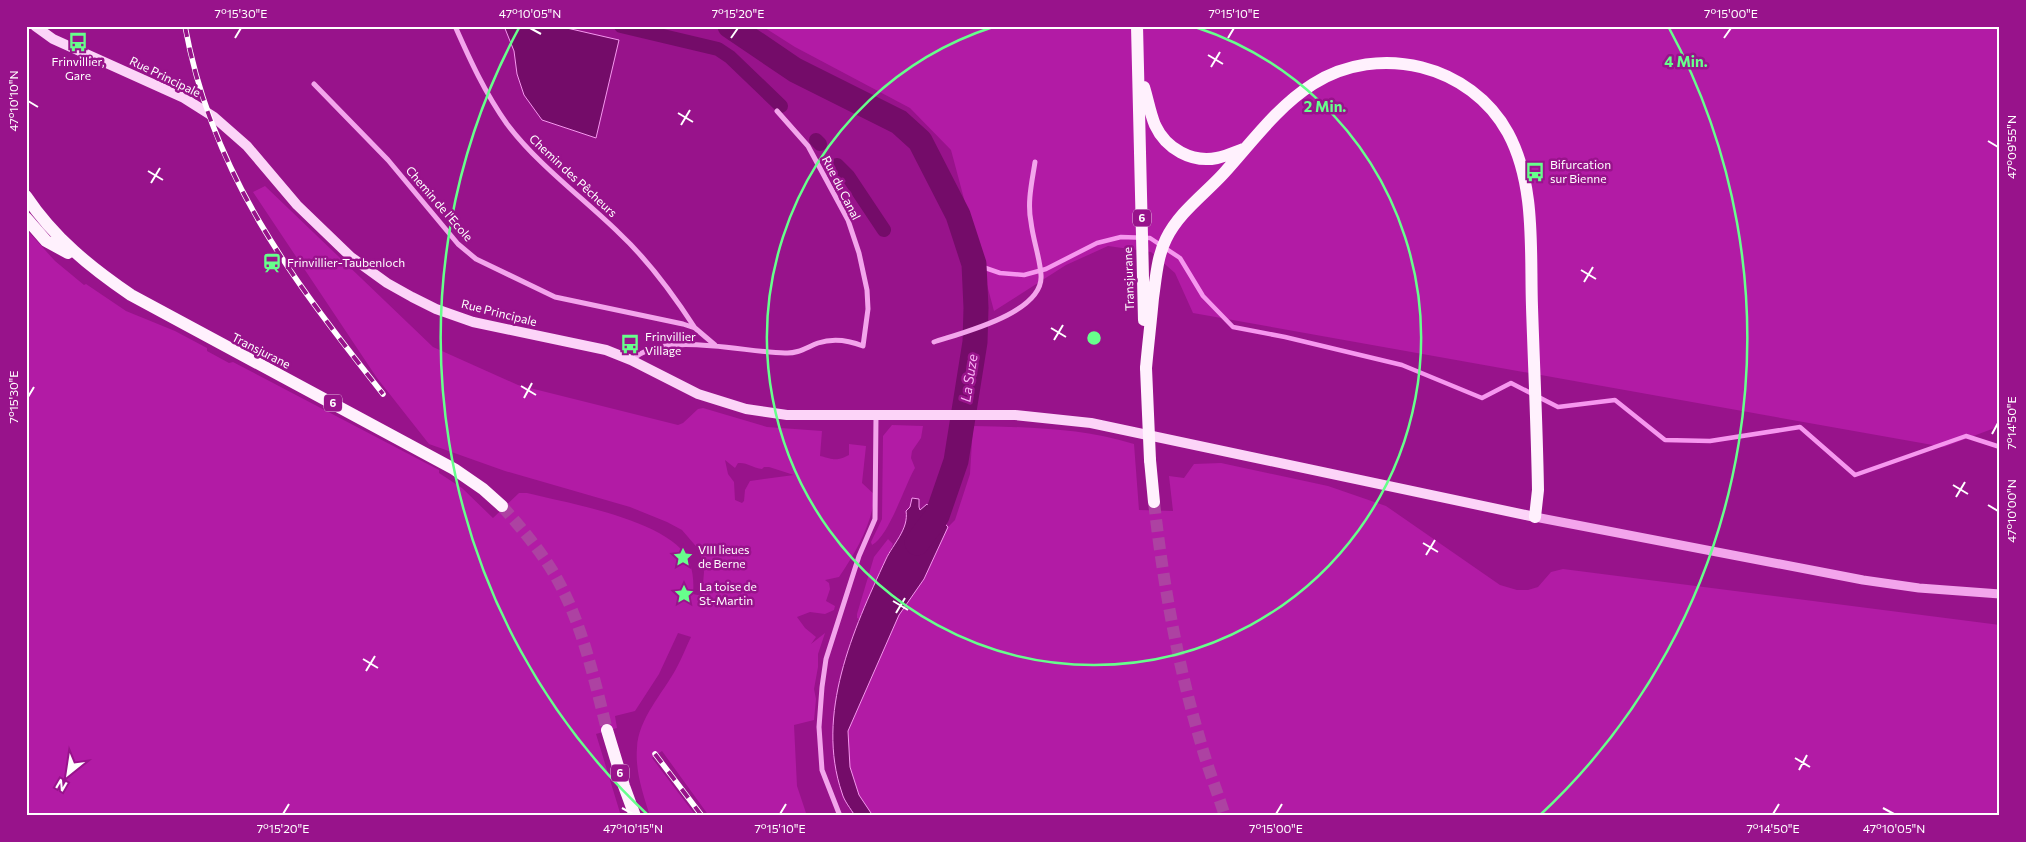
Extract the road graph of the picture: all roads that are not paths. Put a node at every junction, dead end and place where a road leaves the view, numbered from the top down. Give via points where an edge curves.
1 (35, 26) edge
2 (455, 26) edge
3 (1137, 26) edge
4 (1139, 68) junction
5 (314, 84) dead end
6 (777, 111) dead end
7 (1243, 149) junction
8 (1035, 162) dead end
9 (26, 196) edge
10 (26, 218) edge
11 (83, 261) junction
12 (695, 328) junction
13 (934, 342) dead end
14 (715, 345) junction
15 (631, 360) junction
16 (1146, 368) junction
17 (876, 416) junction
18 (1153, 497) tunnel mouth
19 (502, 506) tunnel mouth
20 (1535, 517) junction
21 (2000, 594) edge
22 (607, 730) tunnel mouth
23 (636, 816) edge
24 (840, 816) edge

1 - 15 main road, Rue Principale via 53,39 184,98 222,123 247,146 322,231 387,283 436,309 473,322 589,345
2 - 12 street, Chemin des Pêcheurs via 478,78 508,124 555,175 643,258 664,282
3 - 4 main road, Transjurane / 6
4 - 7 main road via 1155,125 1173,148 1187,155 1205,158 1217,158
4 - 16 main road, Transjurane / 6
5 - 12 street, Chemin de l'Ecole via 388,160 458,244 476,259 555,297
6 - 14 street, Rue du Canal via 808,146 848,220 867,290 863,346 834,340 787,354
7 - 16 main road via 1182,216 1165,240 1156,271
7 - 20 main road via 1303,91 1334,73 1354,66 1378,62 1415,65 1446,75 1482,100 1507,132 1522,170 1528,202 1538,463
8 - 13 street via 1029,206 1041,276 1037,291 1028,301 989,324
9 - 11 main road, Transjurane / 6 via 52,231
10 - 11 main road via 46,241
11 - 19 main road, Transjurane / 6 via 158,311 454,469
12 - 14 street, Chemin de l'Ecole
14 - 15 street via 656,347
15 - 17 main road, Rue Principale via 703,396 746,409 787,415
16 - 18 main road, Transjurane / 6, bridge
17 - 20 main road, Rue Principale via 1012,416 1091,423
17 - 24 street via 875,519 858,556 826,659 822,687 819,727 822,770
20 - 21 street via 1863,580
22 - 23 main road, 6

